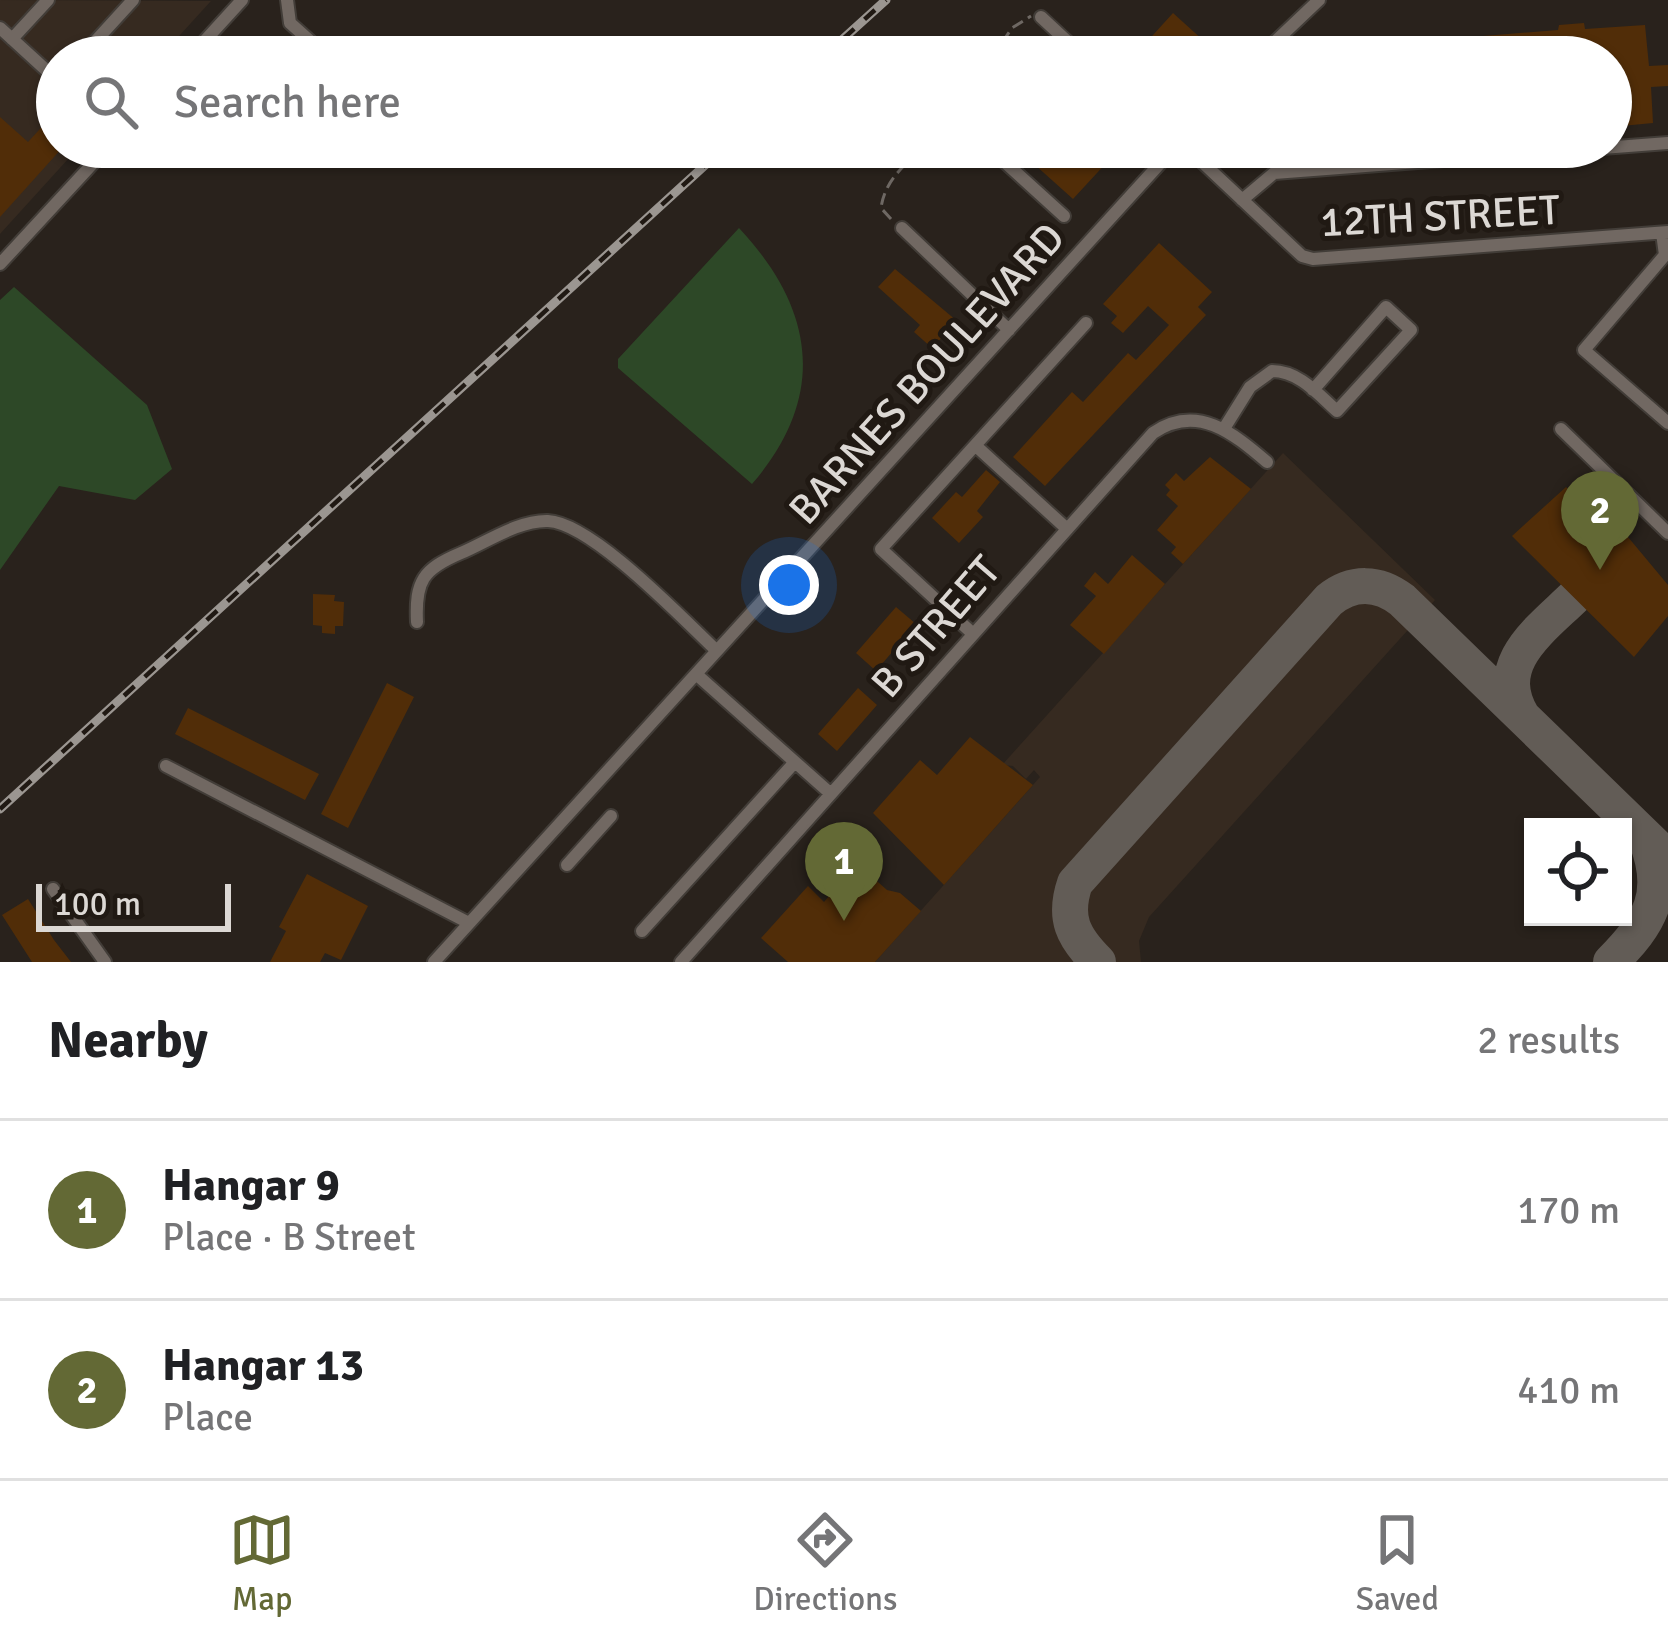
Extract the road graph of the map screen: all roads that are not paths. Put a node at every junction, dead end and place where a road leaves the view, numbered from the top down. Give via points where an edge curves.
1 (48, 0) edge
2 (133, 0) edge
3 (242, 0) edge
4 (287, 0) edge
5 (1319, 0) edge
6 (1041, 17) road end
7 (0, 28) edge
8 (100, 36) edge
9 (209, 36) edge
10 (305, 36) edge
11 (1061, 36) edge
12 (1281, 36) edge
13 (12, 39) junction
14 (36, 61) edge
15 (1668, 143) edge
16 (1632, 146) edge
17 (88, 168) edge
18 (1011, 168) edge
19 (1156, 168) edge
20 (1208, 168) edge
21 (1340, 168) edge
22 (1242, 200) junction
23 (1064, 216) dead end
24 (902, 228) road end
25 (1665, 232) edge
26 (0, 264) edge
27 (1086, 323) dead end
28 (1009, 330) junction
29 (1313, 390) junction
30 (1668, 423) edge
31 (1225, 427) junction
32 (1561, 429) dead end
33 (976, 446) junction
34 (1267, 462) dead end
35 (1066, 528) junction
36 (1668, 533) edge
37 (417, 622) dead end
38 (972, 633) junction
39 (717, 651) junction
40 (696, 674) junction
41 (795, 763) junction
42 (166, 766) dead end
43 (831, 794) junction
44 (611, 816) dead end
45 (567, 865) dead end
46 (53, 889) dead end
47 (469, 923) junction
48 (642, 932) dead end
49 (105, 962) edge
50 (434, 962) edge
51 (681, 962) edge

1 - 13 street
2 - 8 street
3 - 9 street
4 - 10 street via 290,23
5 - 12 street
6 - 11 street
7 - 13 street
13 - 14 street
15 - 16 street
17 - 26 street
18 - 23 street
19 - 28 street, BARNES BOULEVARD
20 - 22 street, 12TH STREET
21 - 22 street via 1274,173
22 - 25 street, 12TH STREET via 1302,256 1328,261
24 - 28 street
25 - 30 street via 1665,255 1584,350
27 - 33 street
28 - 39 street, BARNES BOULEVARD
29 - 29 street via 1337,411 1411,329 1386,307
29 - 31 street via 1272,371 1250,387
31 - 34 street
31 - 35 street, B STREET via 1167,424
32 - 36 street
33 - 35 street
33 - 38 street via 881,549
35 - 38 street, B STREET
37 - 39 street via 415,591 429,566 550,521 578,531
38 - 43 street, B STREET
39 - 40 street, BARNES BOULEVARD
40 - 41 street
40 - 47 street, BARNES BOULEVARD
41 - 43 street
41 - 48 street
42 - 47 street
43 - 51 street, B STREET
44 - 45 street
46 - 49 street
47 - 50 street, BARNES BOULEVARD

